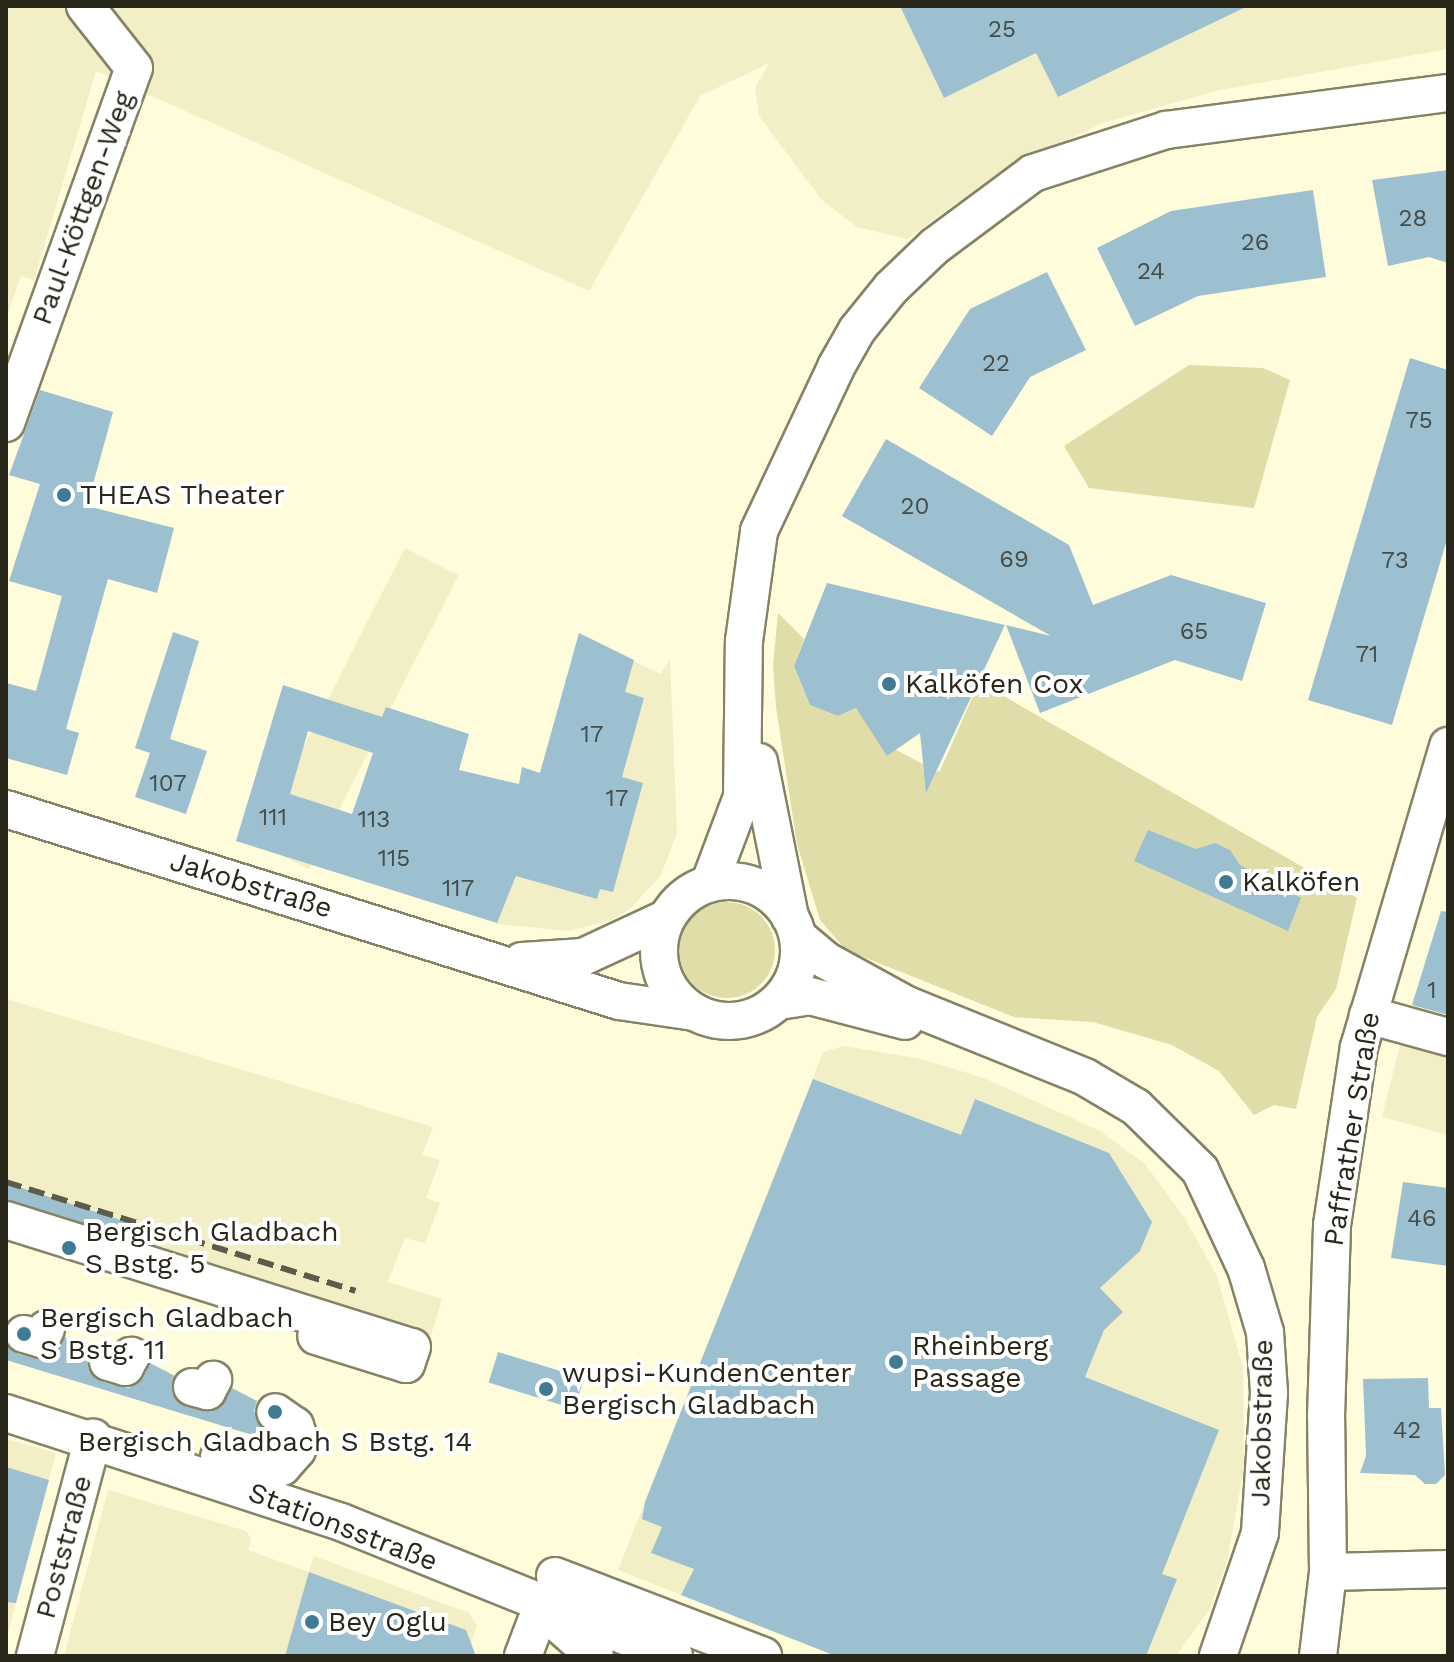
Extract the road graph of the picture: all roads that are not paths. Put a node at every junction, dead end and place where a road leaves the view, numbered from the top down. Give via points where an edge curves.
1 (85, 6) edge
2 (1448, 93) edge
3 (6, 423) edge
4 (743, 687) junction
5 (1448, 746) edge
6 (6, 809) edge
7 (710, 882) junction
8 (665, 919) junction
9 (794, 927) junction
10 (497, 959) junction
11 (779, 1001) junction
12 (694, 1012) junction
13 (1368, 1015) junction
14 (981, 1036) junction
15 (1448, 1037) edge
16 (6, 1220) edge
17 (212, 1309) dead end
18 (259, 1318) dead end
19 (316, 1336) dead end
20 (6, 1392) edge
21 (275, 1412) dead end
22 (6, 1413) edge
23 (93, 1438) junction
24 (1448, 1569) edge
25 (1328, 1572) junction
26 (548, 1591) junction
27 (35, 1656) edge
28 (523, 1656) edge
29 (595, 1656) edge
30 (674, 1656) edge
31 (763, 1656) edge
32 (1218, 1656) edge
33 (1318, 1656) edge

1 - 3 street, Paul-Köttgen-Weg via 134,68
2 - 4 street via 1166,130 1033,173 935,246 857,330 759,531
4 - 7 street via 740,816
4 - 9 street
5 - 13 street, Paffrather Straße
6 - 10 street, Jakobstraße
7 - 8 street, Jakobstraße via 677,903
7 - 9 street, Jakobstraße via 748,883 765,890
8 - 10 street, Jakobstraße via 583,957 553,962
8 - 12 street via 659,940 665,982
9 - 11 street via 797,971
9 - 14 street, Jakobstraße via 825,960
10 - 12 street, Jakobstraße via 619,1001
11 - 12 street, Jakobstraße via 746,1019 728,1021
11 - 14 street, Jakobstraße via 810,996
13 - 15 street
13 - 25 street, Paffrather Straße via 1332,1225
14 - 32 street, Jakobstraße via 1085,1077 1136,1107 1200,1170 1232,1231 1265,1332 1267,1474 1260,1533
16 - 19 street via 412,1347 406,1364
17 - 18 street via 214,1304
20 - 21 street via 259,1469 282,1467 297,1450 295,1426
22 - 23 street, Stationsstraße
23 - 26 street, Stationsstraße
23 - 27 street, Poststraße
24 - 25 street
25 - 33 street, Paffrather Straße
26 - 28 street
26 - 29 street
26 - 30 street, Stationsstraße
26 - 31 street

